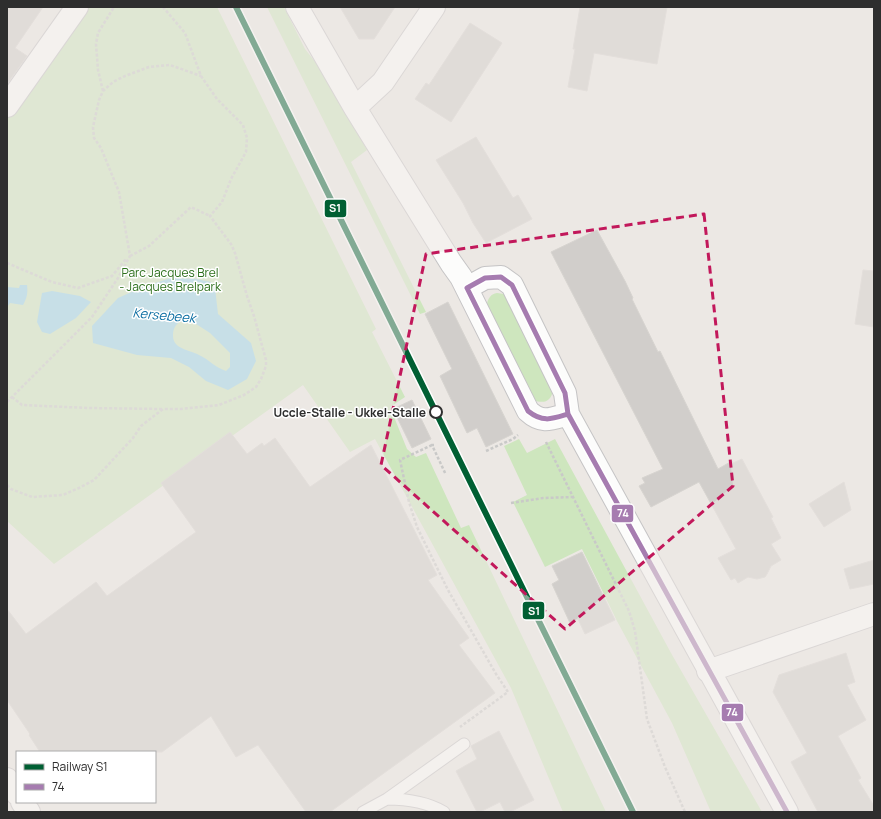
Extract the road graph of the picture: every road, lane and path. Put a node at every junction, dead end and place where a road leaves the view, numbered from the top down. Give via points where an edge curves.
1 (77, 7) edge
2 (114, 7) edge
3 (163, 7) edge
4 (297, 7) edge
5 (434, 7) edge
6 (201, 76) junction
7 (103, 90) junction
8 (7, 106) edge
9 (355, 108) junction
10 (210, 216) junction
11 (130, 256) junction
12 (7, 263) edge
13 (467, 288) junction
14 (12, 397) junction
15 (7, 402) edge
16 (163, 409) junction
17 (568, 414) junction
18 (540, 418) junction
19 (518, 435) dead end
20 (486, 451) dead end
21 (446, 475) dead end
22 (7, 485) edge
23 (573, 497) junction
24 (511, 503) dead end
25 (874, 614) edge
26 (708, 671) junction
27 (457, 729) dead end
28 (464, 744) dead end
29 (7, 779) edge
30 (16, 792) edge
31 (387, 799) junction
32 (23, 803) edge
33 (29, 812) edge
34 (362, 812) edge
35 (444, 812) edge
36 (685, 812) edge
37 (787, 812) edge

1 - 8 street
2 - 7 path via 98,33 96,44
3 - 6 path via 185,33
4 - 9 street
5 - 9 street via 383,82
6 - 7 path via 170,65 149,67 113,82
6 - 10 path via 217,99 243,125 247,138 246,152 231,178 222,202
7 - 11 path via 93,127 94,138 101,148 119,192
9 - 13 street
10 - 11 path via 191,207 149,246
10 - 16 path via 235,253 266,366 256,387 244,395 219,405
11 - 12 path via 112,276 78,288 52,282
11 - 14 path via 92,317
13 - 17 street via 485,278 502,277 512,285 565,393
13 - 18 street via 528,411 534,417
14 - 15 path
14 - 16 path via 22,405
16 - 22 path via 141,426 94,480 79,488 63,495 32,497
17 - 18 street via 548,420
17 - 26 street
18 - 23 path via 547,445
19 - 20 path
21 - 27 path via 433,445 400,460 417,527 448,590 508,692
23 - 24 path
23 - 36 path via 630,612 647,719
25 - 26 street
26 - 37 street
28 - 31 lane
29 - 30 street
31 - 34 lane
31 - 35 lane via 425,803
32 - 33 street

